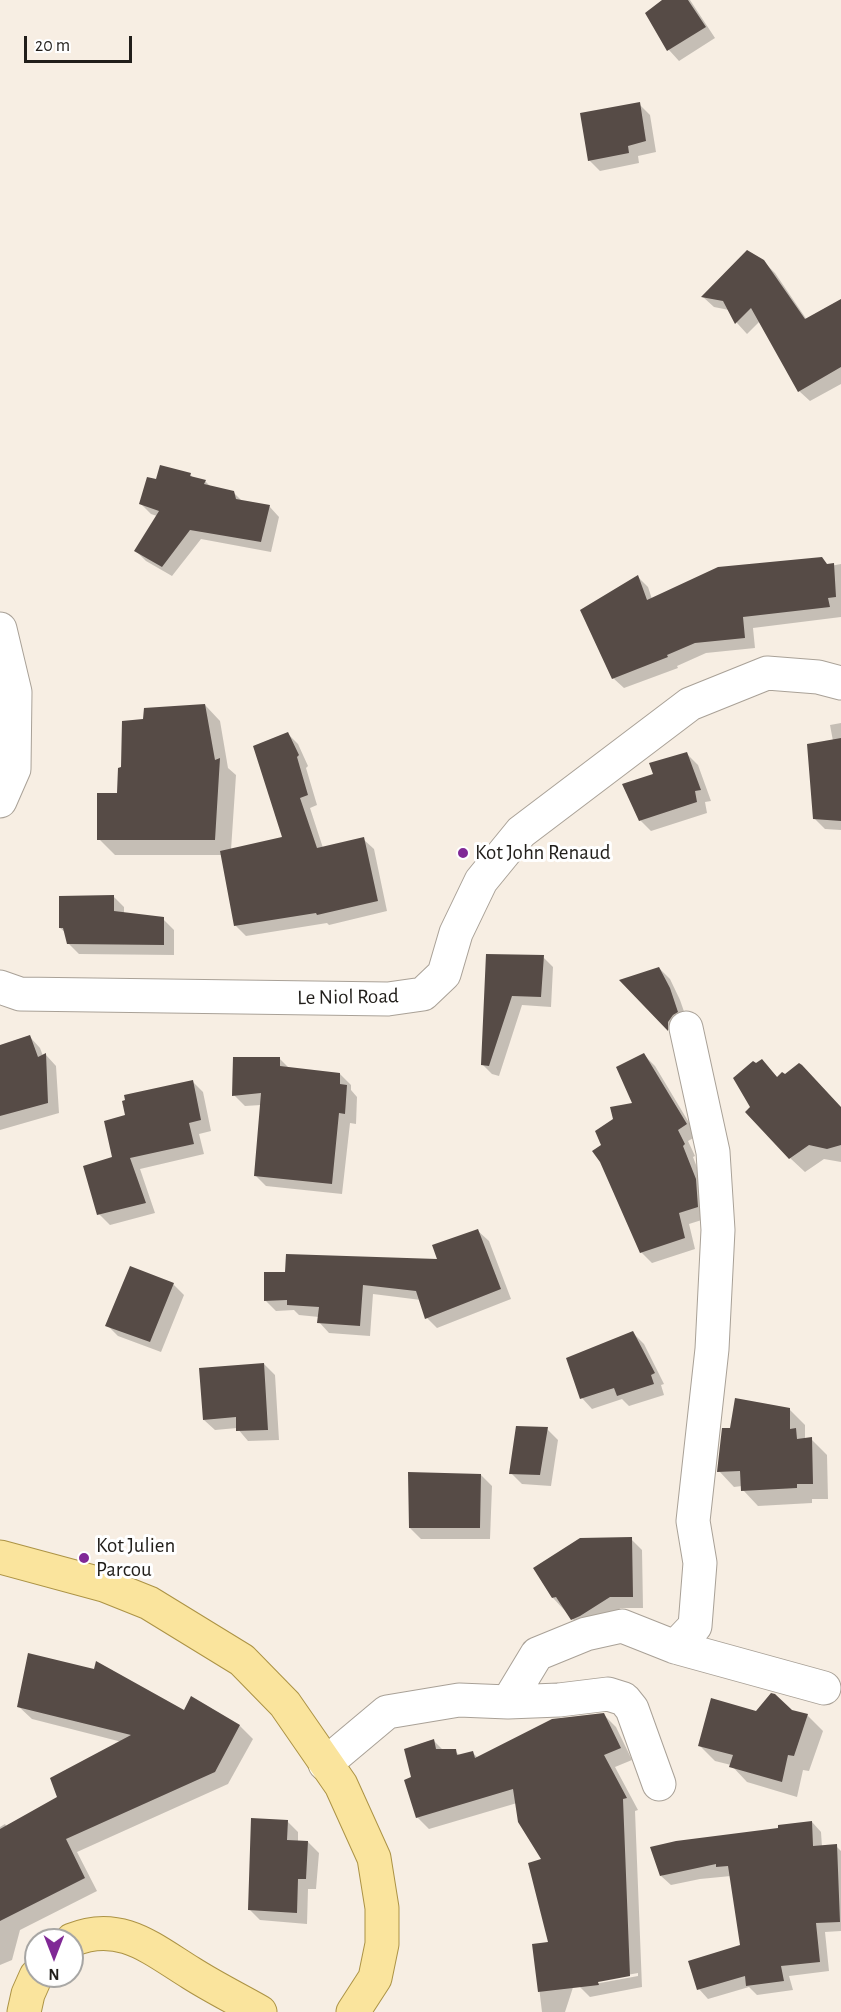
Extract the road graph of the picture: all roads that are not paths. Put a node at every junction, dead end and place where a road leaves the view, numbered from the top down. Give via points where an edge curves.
1 (0, 629) edge
2 (841, 683) edge
3 (0, 801) edge
4 (0, 987) edge
5 (686, 1028) dead end
6 (0, 1557) edge
7 (675, 1647) junction
8 (824, 1688) dead end
9 (508, 1702) junction
10 (325, 1764) junction
11 (659, 1784) dead end
12 (84, 1936) edge
13 (31, 1988) edge
14 (24, 2012) edge
15 (260, 2012) edge
16 (352, 2012) edge

1 - 3 street via 15,692 14,770
2 - 4 street, Le Niol Road via 767,673 690,704 521,832 481,881 456,933 444,974 423,993 388,999 20,994
5 - 7 street via 713,1152 718,1230 712,1349 693,1521 700,1563 695,1626
6 - 10 main road via 105,1585 149,1603 198,1631 242,1660 278,1696
7 - 8 street
7 - 9 street via 622,1626 586,1634 537,1654
9 - 10 street via 459,1700 387,1712
9 - 11 street via 608,1694 624,1700 632,1709
10 - 16 main road via 341,1785 374,1858 382,1908 382,1944 375,1978
12 - 15 main road via 94,1932 124,1935 152,1947
13 - 14 main road

